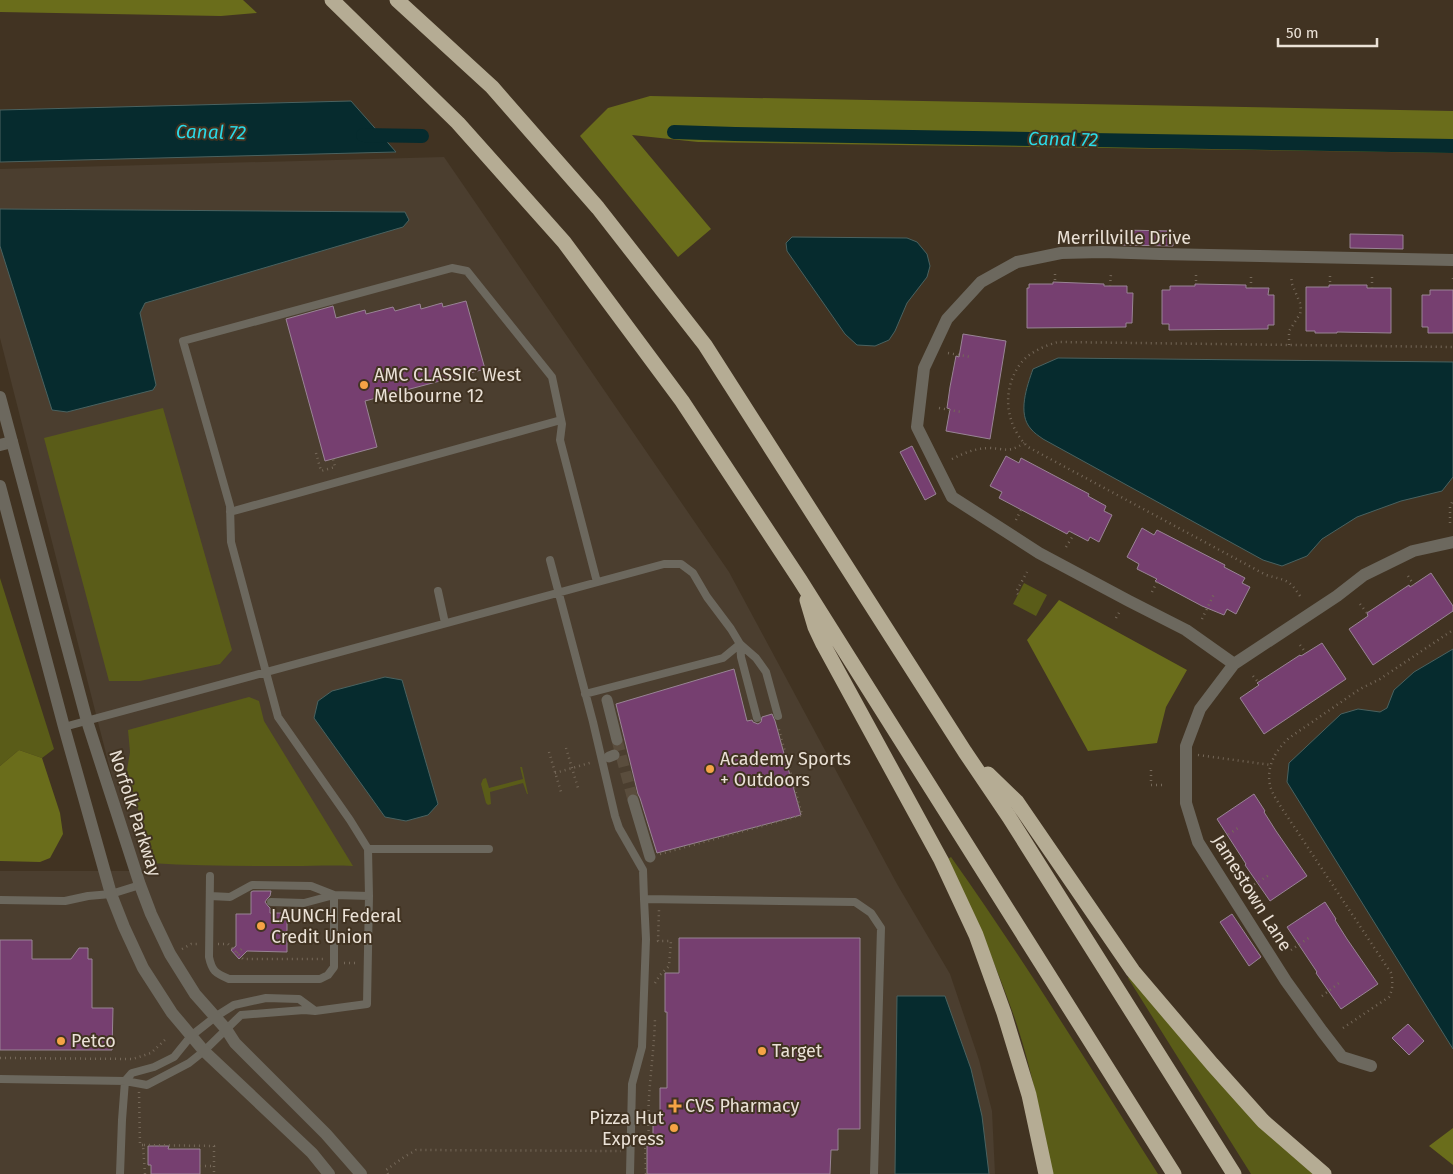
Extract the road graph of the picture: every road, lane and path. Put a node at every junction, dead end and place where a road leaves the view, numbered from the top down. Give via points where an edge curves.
1 (332, 0) edge
2 (397, 0) edge
3 (1453, 260) edge
4 (1111, 273) dead end
5 (1054, 274) dead end
6 (1196, 275) dead end
7 (1252, 275) dead end
8 (1291, 276) dead end
9 (1330, 276) dead end
10 (1372, 277) dead end
11 (1055, 282) dead end
12 (1196, 284) dead end
13 (1330, 285) dead end
14 (1110, 286) dead end
15 (1251, 288) dead end
16 (1372, 288) dead end
17 (1289, 345) junction
18 (1453, 347) edge
19 (948, 353) dead end
20 (971, 357) dead end
21 (0, 397) edge
22 (939, 408) dead end
23 (961, 412) dead end
24 (2, 416) edge
25 (561, 420) junction
26 (1024, 443) junction
27 (6, 444) edge
28 (316, 453) dead end
29 (333, 459) dead end
30 (952, 459) dead end
31 (0, 486) edge
32 (1453, 500) edge
33 (1021, 510) dead end
34 (230, 512) junction
35 (1016, 520) dead end
36 (1450, 523) dead end
37 (1074, 534) dead end
38 (1453, 542) edge
39 (1066, 547) dead end
40 (550, 560) dead end
41 (1027, 572) dead end
42 (1408, 576) dead end
43 (800, 580) junction
44 (597, 582) junction
45 (1157, 582) dead end
46 (1414, 584) dead end
47 (438, 591) dead end
48 (557, 592) junction
49 (1152, 592) dead end
50 (1018, 594) dead end
51 (1214, 594) dead end
52 (1300, 596) dead end
53 (1360, 604) dead end
54 (1122, 608) dead end
55 (1367, 613) dead end
56 (1116, 618) dead end
57 (1202, 619) dead end
58 (445, 623) junction
59 (1453, 630) edge
60 (740, 644) junction
61 (1300, 645) dead end
62 (1306, 653) dead end
63 (1234, 664) junction
64 (266, 672) junction
65 (1253, 676) dead end
66 (1258, 682) dead end
67 (585, 694) junction
68 (607, 700) dead end
69 (778, 716) joint
70 (757, 718) dead end
71 (87, 721) junction
72 (64, 727) junction
73 (617, 740) tunnel mouth
74 (566, 748) dead end
75 (549, 752) dead end
76 (965, 752) junction
77 (1191, 754) dead end
78 (608, 757) junction
79 (1271, 765) junction
80 (573, 768) junction
81 (1151, 770) dead end
82 (555, 773) junction
83 (1162, 785) dead end
84 (578, 788) dead end
85 (561, 792) dead end
86 (633, 800) tunnel mouth
87 (1238, 828) dead end
88 (1220, 840) dead end
89 (368, 849) junction
90 (489, 849) dead end
91 (650, 857) joint
92 (1269, 875) dead end
93 (210, 876) dead end
94 (140, 885) junction
95 (1250, 887) dead end
96 (111, 894) junction
97 (334, 895) junction
98 (210, 896) junction
99 (368, 896) junction
100 (644, 899) junction
101 (0, 900) edge
102 (271, 902) dead end
103 (659, 911) dead end
104 (1310, 937) dead end
105 (209, 944) junction
106 (244, 947) dead end
107 (182, 949) dead end
108 (1290, 950) dead end
109 (237, 953) junction
110 (334, 961) junction
111 (357, 963) dead end
112 (1339, 983) dead end
113 (655, 990) dead end
114 (1322, 996) dead end
115 (315, 1011) junction
116 (655, 1016) dead end
117 (215, 1017) junction
118 (1343, 1028) dead end
119 (226, 1029) junction
120 (191, 1036) junction
121 (167, 1038) dead end
122 (204, 1051) junction
123 (0, 1058) edge
124 (131, 1059) junction
125 (1371, 1066) dead end
126 (134, 1073) junction
127 (0, 1079) edge
128 (125, 1081) junction
129 (136, 1083) junction
130 (143, 1145) junction
131 (630, 1152) junction
132 (646, 1153) junction
133 (200, 1166) dead end
134 (214, 1166) junction
135 (647, 1172) edge
136 (120, 1174) edge
137 (145, 1174) edge
138 (214, 1174) edge
139 (329, 1174) edge
140 (361, 1174) edge
141 (388, 1174) edge
142 (630, 1174) edge
143 (874, 1174) edge
144 (1046, 1174) edge
145 (1174, 1174) edge
146 (1234, 1174) edge
147 (1324, 1174) edge

1 - 43 highway via 458,123 564,242 682,401
2 - 76 highway via 492,87 598,208 705,345
3 - 63 street, Merrillville Drive via 1061,253 1017,262 981,282 947,320 924,368 917,427 952,497 1039,553 1186,630
4 - 14 path
5 - 11 path
6 - 12 path
7 - 15 path
8 - 17 path via 1301,310 1289,331
9 - 13 path
10 - 16 path
17 - 18 path
17 - 26 path via 1058,342 1045,346 1022,362 1010,384 1008,410 1013,427
19 - 20 path
21 - 24 street, Norfolk Parkway
22 - 23 path
24 - 27 street, Norfolk Parkway
25 - 34 lane
25 - 34 lane via 552,377 467,271 452,268 183,341
25 - 44 lane via 560,440
26 - 30 path via 1008,451 975,450
26 - 52 path via 1266,575 1289,582
27 - 71 street, Norfolk Parkway
28 - 29 path via 321,471 335,467
31 - 72 street
32 - 36 path
33 - 35 path
34 - 64 lane via 231,542
37 - 39 path
38 - 63 street, Jamestown Lane via 1413,551 1364,575 1338,596
40 - 48 lane
41 - 50 path via 1016,592
42 - 46 path
43 - 144 highway via 823,644 941,860 976,935 1029,1096
43 - 145 highway
44 - 48 lane
44 - 60 lane via 664,564 681,564 693,573
45 - 49 path
47 - 58 lane
48 - 58 lane
48 - 67 lane
51 - 57 path
53 - 55 path
54 - 56 path
58 - 64 lane
59 - 79 path via 1289,738 1275,753
60 - 67 lane via 723,658
60 - 69 lane via 766,672
60 - 70 lane
61 - 62 path
63 - 125 street, Jamestown Lane via 1200,709 1186,746 1186,803 1198,842 1286,981 1342,1057
64 - 71 lane
64 - 89 lane via 278,717
65 - 66 path
67 - 78 lane
68 - 73 street
69 - 91 path via 802,815
71 - 72 lane
71 - 94 street, Norfolk Parkway
72 - 96 street
74 - 80 path
75 - 82 path
76 - 146 highway
76 - 147 highway via 1017,802 1133,972 1263,1121
77 - 79 path
78 - 80 path
78 - 100 lane via 619,828 643,870
79 - 118 path via 1270,786 1283,810 1391,973 1393,981 1389,998
80 - 82 path
80 - 84 path
81 - 83 path via 1151,785
82 - 85 path
86 - 91 street
87 - 88 path
89 - 90 lane
89 - 99 lane
92 - 95 path
93 - 98 lane
94 - 96 lane
94 - 117 street, Norfolk Parkway via 170,954 195,994
96 - 101 lane via 65,901
96 - 120 street via 143,968
97 - 98 lane via 311,886 252,885 230,897
97 - 99 lane
97 - 102 lane via 304,903
97 - 110 lane
98 - 105 lane
99 - 115 lane via 367,1004
100 - 131 lane via 646,939 642,1047 632,1084
100 - 143 lane via 855,902 871,913 881,928
103 - 113 path via 658,941 671,941 669,966 655,982
104 - 108 path
105 - 107 path via 191,944
105 - 109 path via 228,944
105 - 110 lane via 212,967 229,979 320,979 328,975
106 - 109 path
109 - 110 path via 243,959
110 - 111 path
112 - 114 path
115 - 117 lane via 299,999 266,998 234,1005
115 - 119 lane via 241,1015
116 - 132 path
117 - 119 street, Norfolk Parkway
117 - 120 lane
119 - 122 lane
119 - 140 street, Norfolk Parkway via 235,1043 326,1134
120 - 122 street
120 - 126 lane via 174,1057
121 - 124 path via 151,1053
122 - 129 lane via 189,1063 147,1084
122 - 139 street via 312,1153
123 - 124 path
124 - 126 path
126 - 128 lane
127 - 128 lane
128 - 129 lane
128 - 136 lane
129 - 130 path via 140,1096 140,1145
130 - 134 path via 214,1146
130 - 137 path
131 - 132 path
131 - 141 path via 416,1150 386,1170
131 - 142 lane
132 - 135 path
133 - 134 path
134 - 138 path

